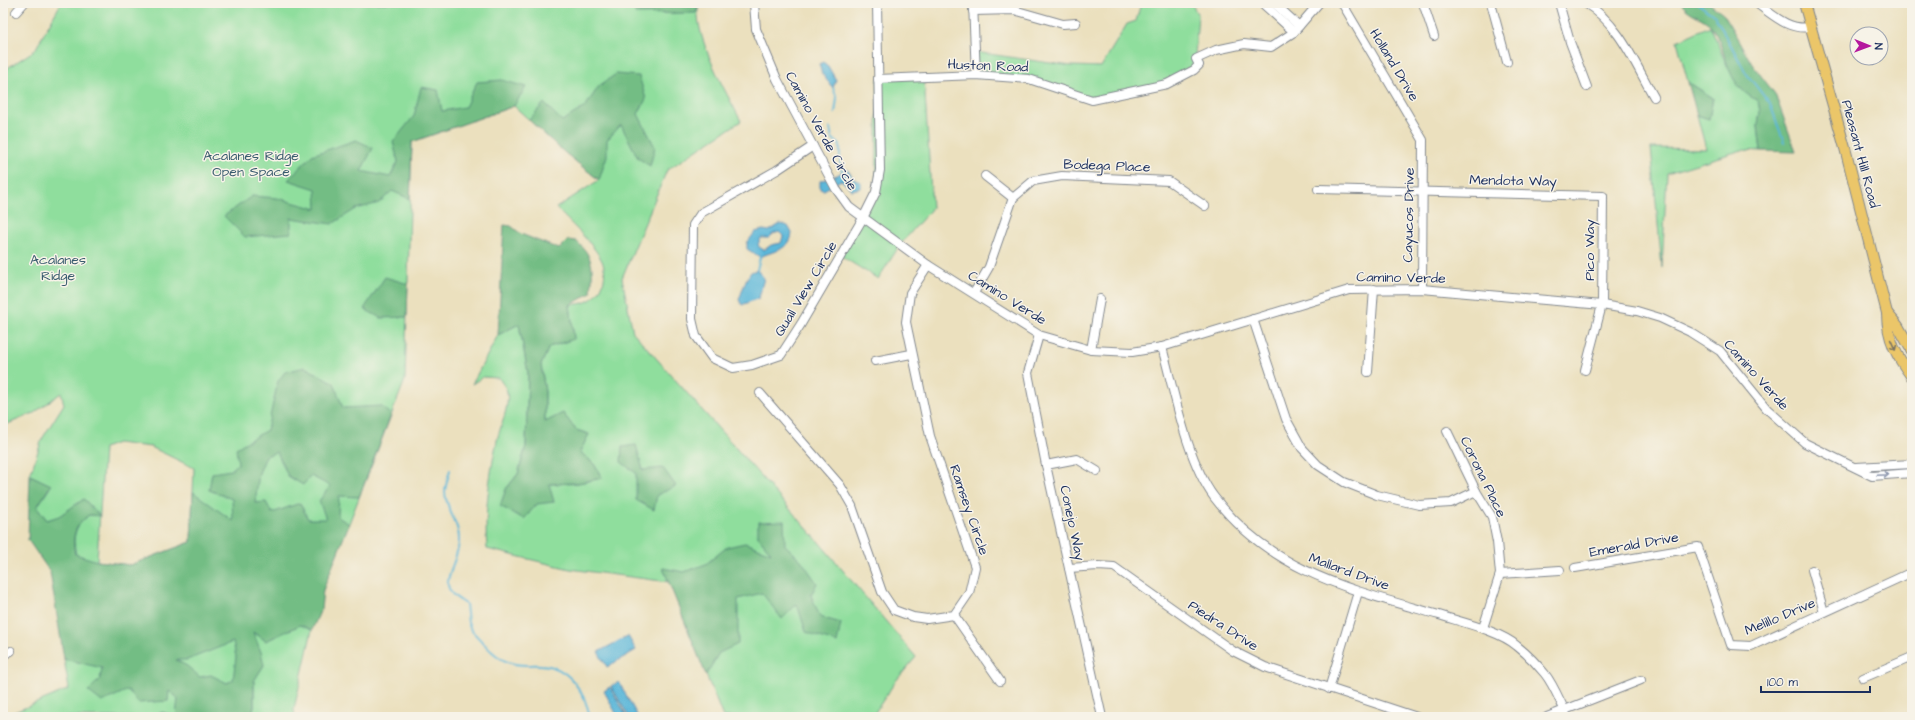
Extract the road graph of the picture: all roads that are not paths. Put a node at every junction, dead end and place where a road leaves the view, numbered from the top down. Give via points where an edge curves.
1 (24, 3) edge
2 (754, 3) edge
3 (877, 3) edge
4 (1262, 3) edge
5 (1274, 3) edge
6 (1319, 3) edge
7 (1342, 3) edge
8 (1423, 3) edge
9 (1491, 3) edge
10 (1559, 3) edge
11 (1584, 3) edge
12 (1756, 3) edge
13 (1804, 3) edge
14 (973, 7) edge
15 (16, 12) dead end
16 (1076, 23) dead end
17 (1811, 27) junction
18 (1296, 29) junction
19 (1434, 36) dead end
20 (1507, 62) dead end
21 (976, 75) junction
22 (878, 78) junction
23 (1587, 87) dead end
24 (1654, 97) dead end
25 (1423, 140) joint
26 (813, 146) junction
27 (985, 176) dead end
28 (1318, 188) dead end
29 (1423, 192) junction
30 (1603, 196) joint
31 (1013, 198) junction
32 (1205, 206) dead end
33 (863, 218) junction
34 (928, 265) junction
35 (1374, 289) junction
36 (1422, 289) junction
37 (974, 293) junction
38 (1100, 299) dead end
39 (1602, 305) junction
40 (1887, 313) junction
41 (1253, 319) junction
42 (1039, 335) junction
43 (1162, 347) junction
44 (1091, 350) junction
45 (1912, 351) edge
46 (911, 354) junction
47 (875, 361) dead end
48 (1585, 370) dead end
49 (1368, 372) dead end
50 (1912, 377) edge
51 (760, 393) dead end
52 (1447, 431) dead end
53 (1046, 464) junction
54 (1912, 464) edge
55 (1856, 467) junction
56 (1097, 471) dead end
57 (1912, 473) edge
58 (1476, 491) junction
59 (1698, 546) joint
60 (1069, 568) junction
61 (1575, 568) dead end
62 (1560, 570) dead end
63 (1812, 570) dead end
64 (1912, 572) edge
65 (1500, 574) junction
66 (1358, 592) junction
67 (1824, 612) junction
68 (954, 616) junction
69 (1483, 628) junction
70 (12, 651) dead end
71 (3, 654) edge
72 (1912, 657) edge
73 (1863, 678) dead end
74 (1641, 680) dead end
75 (1000, 681) dead end
76 (1329, 689) junction
77 (1566, 714) edge
78 (1102, 717) edge
79 (1417, 717) edge
80 (1547, 717) edge

1 - 15 street
2 - 26 street, Camino Verde Circle via 756,29 777,79
3 - 22 street, Camino Verde Circle
4 - 18 street
5 - 18 street
6 - 18 street, Huston Road
7 - 25 street, Holland Drive
8 - 19 street
9 - 20 street
10 - 23 street
11 - 24 street via 1607,20
12 - 17 street via 1784,23 1800,29
13 - 17 main road, Pleasant Hill Road
14 - 16 street via 1014,10 1062,24
14 - 21 street
17 - 40 main road, Pleasant Hill Road
18 - 21 street, Huston Road via 1271,47 1244,44 1216,50 1196,59 1199,66 1167,84 1092,100 1029,79
21 - 22 street, Huston Road
22 - 33 street, Camino Verde Circle via 880,170 876,192
25 - 29 street, Cayucos Drive
26 - 33 street, Camino Verde Circle via 836,189 849,207
26 - 33 street, Quail View Circle via 777,170 701,213 693,225 692,318 696,336 712,358 733,368 752,365 781,354
27 - 31 street
28 - 29 street, Mendota Way
29 - 30 street, Mendota Way
29 - 36 street, Cayucos Drive
30 - 39 street, Pico Way
31 - 32 street, Bodega Place via 1033,181 1069,177 1170,181
31 - 37 street via 989,268
33 - 34 street, Camino Verde
34 - 37 street, Camino Verde
34 - 46 street, Ramsey Circle via 910,293 906,322
35 - 36 street, Camino Verde
35 - 41 street, Camino Verde via 1349,290
35 - 49 street
36 - 39 street, Camino Verde
37 - 42 street, Camino Verde
38 - 44 street
39 - 48 street, Pico Way
39 - 55 street, Camino Verde via 1660,318 1701,338 1720,351 1767,409 1805,443
40 - 45 main road, Pleasant Hill Road via 1898,326
40 -> 50 main road, Pleasant Hill Road via 1887,331 1901,362
41 - 43 street, Camino Verde
41 - 58 street via 1286,419 1302,448 1318,465 1344,482 1377,495 1419,505 1451,502
42 - 44 street, Camino Verde
42 - 53 street, Conejo Way via 1028,373
43 - 44 street, Camino Verde via 1132,352
43 - 66 street, Mallard Drive via 1192,456 1213,496 1238,524 1274,554 1314,576
46 - 47 street
46 - 68 street, Ramsey Circle via 930,436 975,567 969,593
51 - 68 street via 840,485 852,506 882,592 894,610 927,619
52 - 58 street, Corona Place
53 - 56 street via 1077,459
53 - 60 street, Conejo Way
54 - 55 street, Camino Verde
55 -> 57 street, Camino Verde via 1872,476
58 - 65 street, Corona Place via 1492,517
59 - 61 street, Emerald Drive
59 - 67 street, Melillo Drive via 1731,645 1750,646
60 - 76 street, Piedra Drive via 1114,568 1233,652 1265,667
60 - 78 street, Conejo Way
62 - 65 street
63 - 67 street
64 - 67 street, Melillo Drive
65 - 69 street, Corona Place
66 - 69 street, Mallard Drive
66 - 76 street
68 - 75 street
69 - 77 street, Mallard Drive via 1516,644 1546,674
70 - 71 street
72 - 73 street
74 - 77 street
76 - 79 street, Piedra Drive
77 - 80 street

